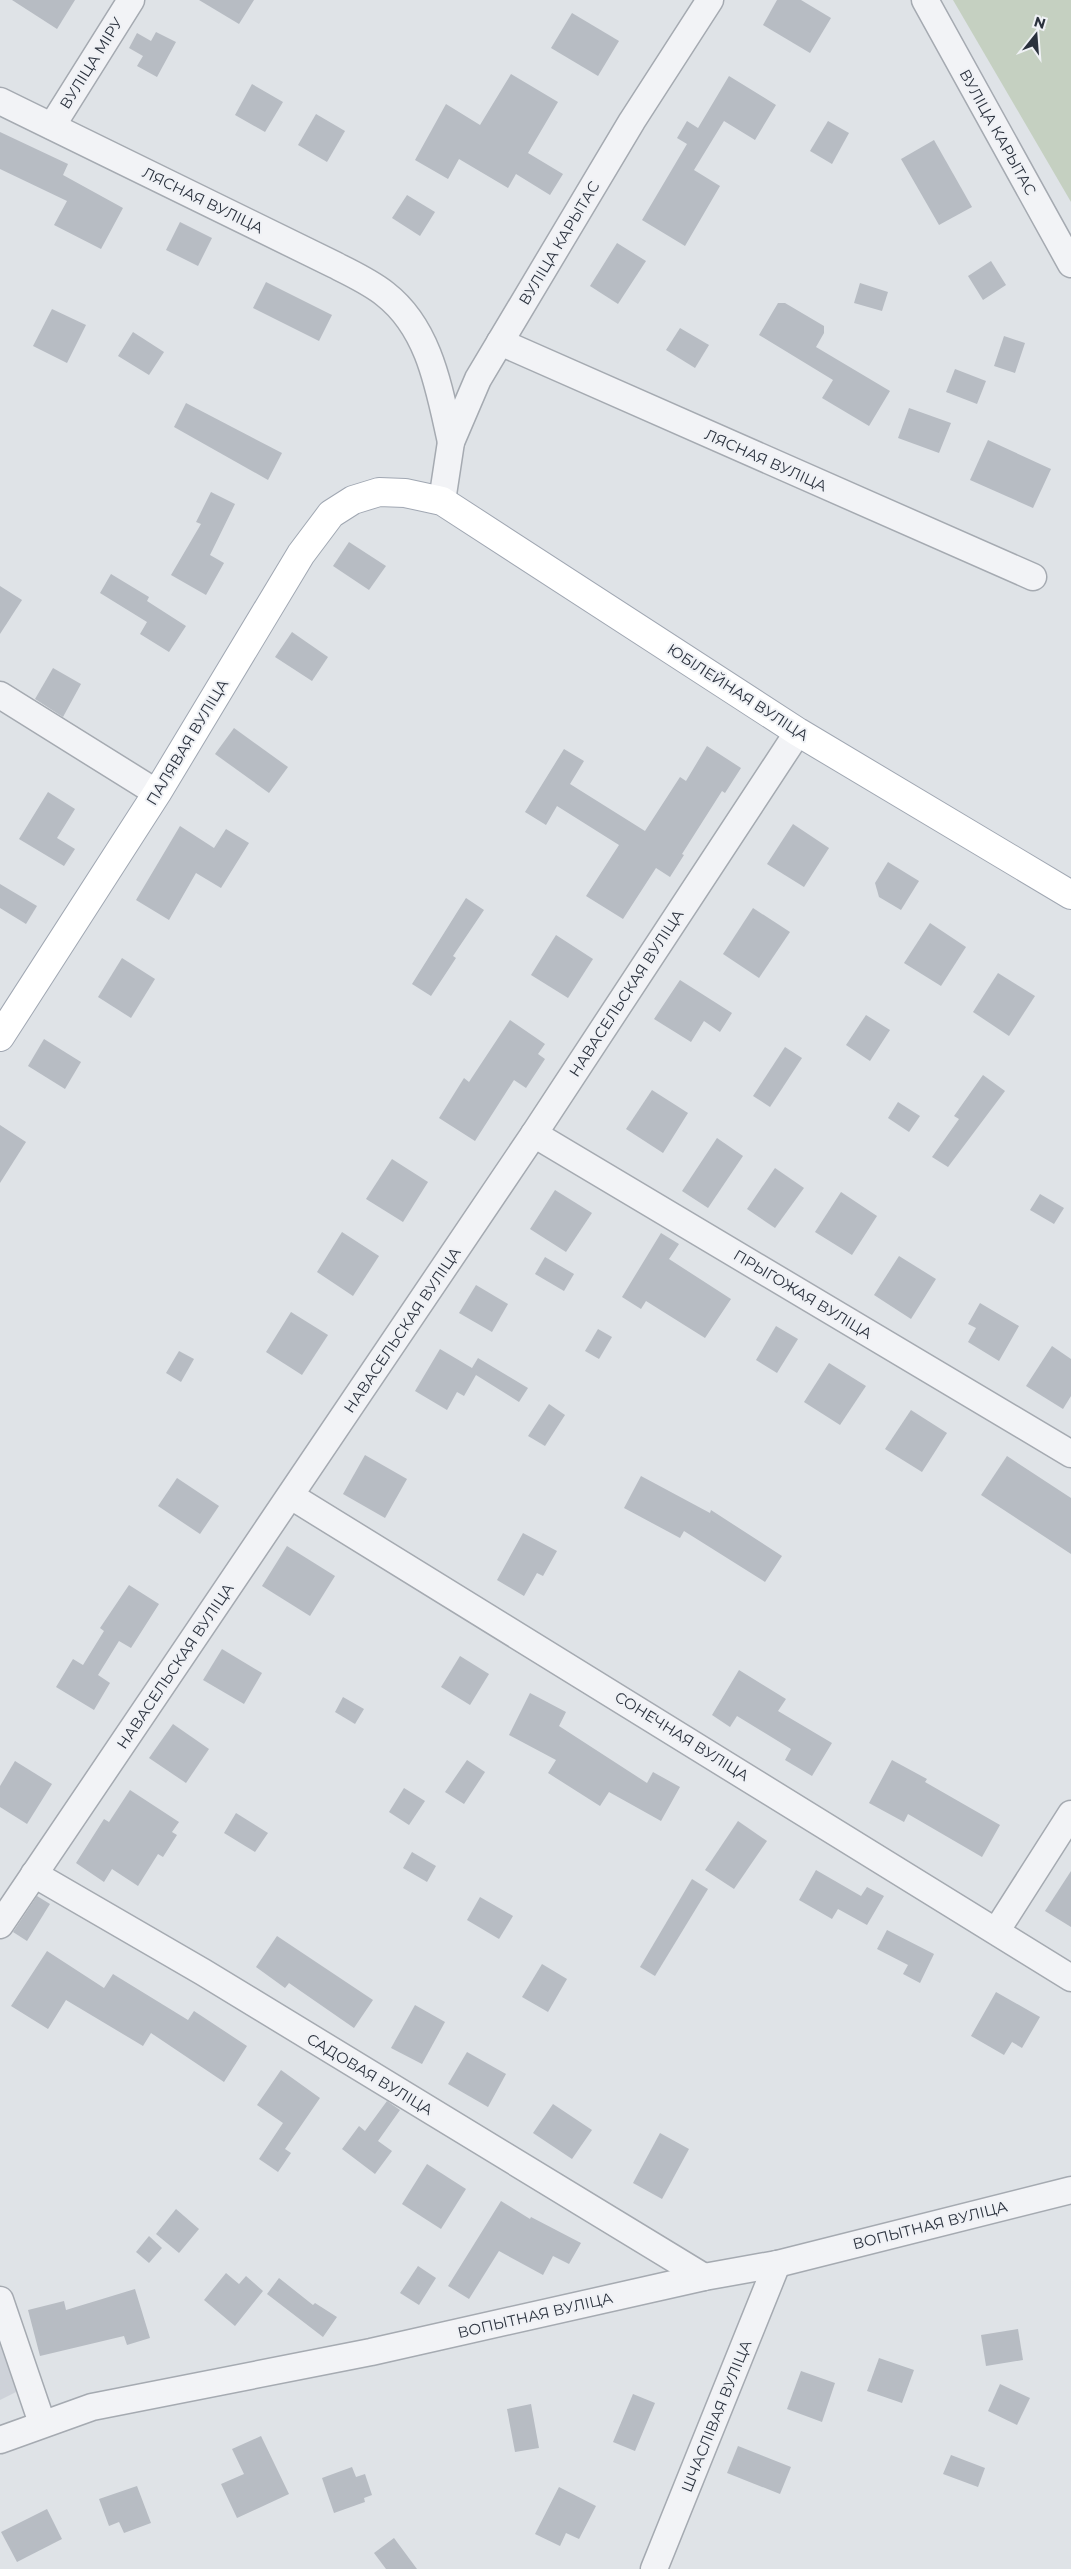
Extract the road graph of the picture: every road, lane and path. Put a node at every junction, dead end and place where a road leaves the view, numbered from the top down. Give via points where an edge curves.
1 (131, 0) edge
2 (710, 0) edge
3 (925, 0) edge
4 (0, 101) edge
5 (52, 126) junction
6 (1071, 264) edge
7 (500, 342) junction
8 (451, 442) junction
9 (405, 493) joint
10 (442, 501) junction
11 (1033, 577) dead end
12 (0, 695) edge
13 (798, 732) junction
14 (157, 792) junction
15 (1071, 895) edge
16 (3, 1024) edge
17 (534, 1134) junction
18 (1071, 1454) edge
19 (291, 1496) junction
20 (1071, 1814) edge
21 (34, 1874) junction
22 (0, 1925) edge
23 (997, 1930) junction
24 (1071, 1978) edge
25 (1071, 2190) edge
26 (777, 2264) junction
27 (704, 2277) junction
28 (0, 2300) edge
29 (42, 2423) junction
30 (0, 2440) edge
31 (654, 2569) edge

1 - 5 street, ВУЛІЦА МІРУ
2 - 7 street, ВУЛІЦА КАРЫТАС via 632,121
3 - 6 street, ВУЛІЦА КАРЫТАС
4 - 5 street, ЛЯСНАЯ ВУЛІЦА
5 - 8 street, ЛЯСНАЯ ВУЛІЦА via 361,279 385,294 400,308 427,351
7 - 8 street, ВУЛІЦА КАРЫТАС via 478,379
7 - 11 street, ЛЯСНАЯ ВУЛІЦА
8 - 10 street, ВУЛІЦА КАРЫТАС
9 - 10 main road, ЮБІЛЕЙНАЯ ВУЛІЦА
9 - 14 main road, ПАЛЯВАЯ ВУЛІЦА via 379,492 353,500 331,514 301,554
10 - 13 main road, ЮБІЛЕЙНАЯ ВУЛІЦА
12 - 14 street
13 - 15 main road, ЮБІЛЕЙНАЯ ВУЛІЦА
13 - 17 street, НАВАСЕЛЬСКАЯ ВУЛІЦА
14 - 16 main road, ПАЛЯВАЯ ВУЛІЦА
17 - 18 street, ПРЫГОЖАЯ ВУЛІЦА
17 - 19 street, НАВАСЕЛЬСКАЯ ВУЛІЦА
19 - 21 street, НАВАСЕЛЬСКАЯ ВУЛІЦА
19 - 23 street, СОНЕЧНАЯ ВУЛІЦА
20 - 23 street
21 - 22 street, НАВАСЕЛЬСКАЯ ВУЛІЦА
21 - 27 street, САДОВАЯ ВУЛІЦА via 203,1972
23 - 24 street, СОНЕЧНАЯ ВУЛІЦА
25 - 26 street, ВОПЫТНАЯ ВУЛІЦА
26 - 27 street, ВОПЫТНАЯ ВУЛІЦА
26 - 31 street, ШЧАСЛІВАЯ ВУЛІЦА
27 - 29 street, ВОПЫТНАЯ ВУЛІЦА via 371,2352 92,2407
28 - 29 street
29 - 30 street, ВОПЫТНАЯ ВУЛІЦА

